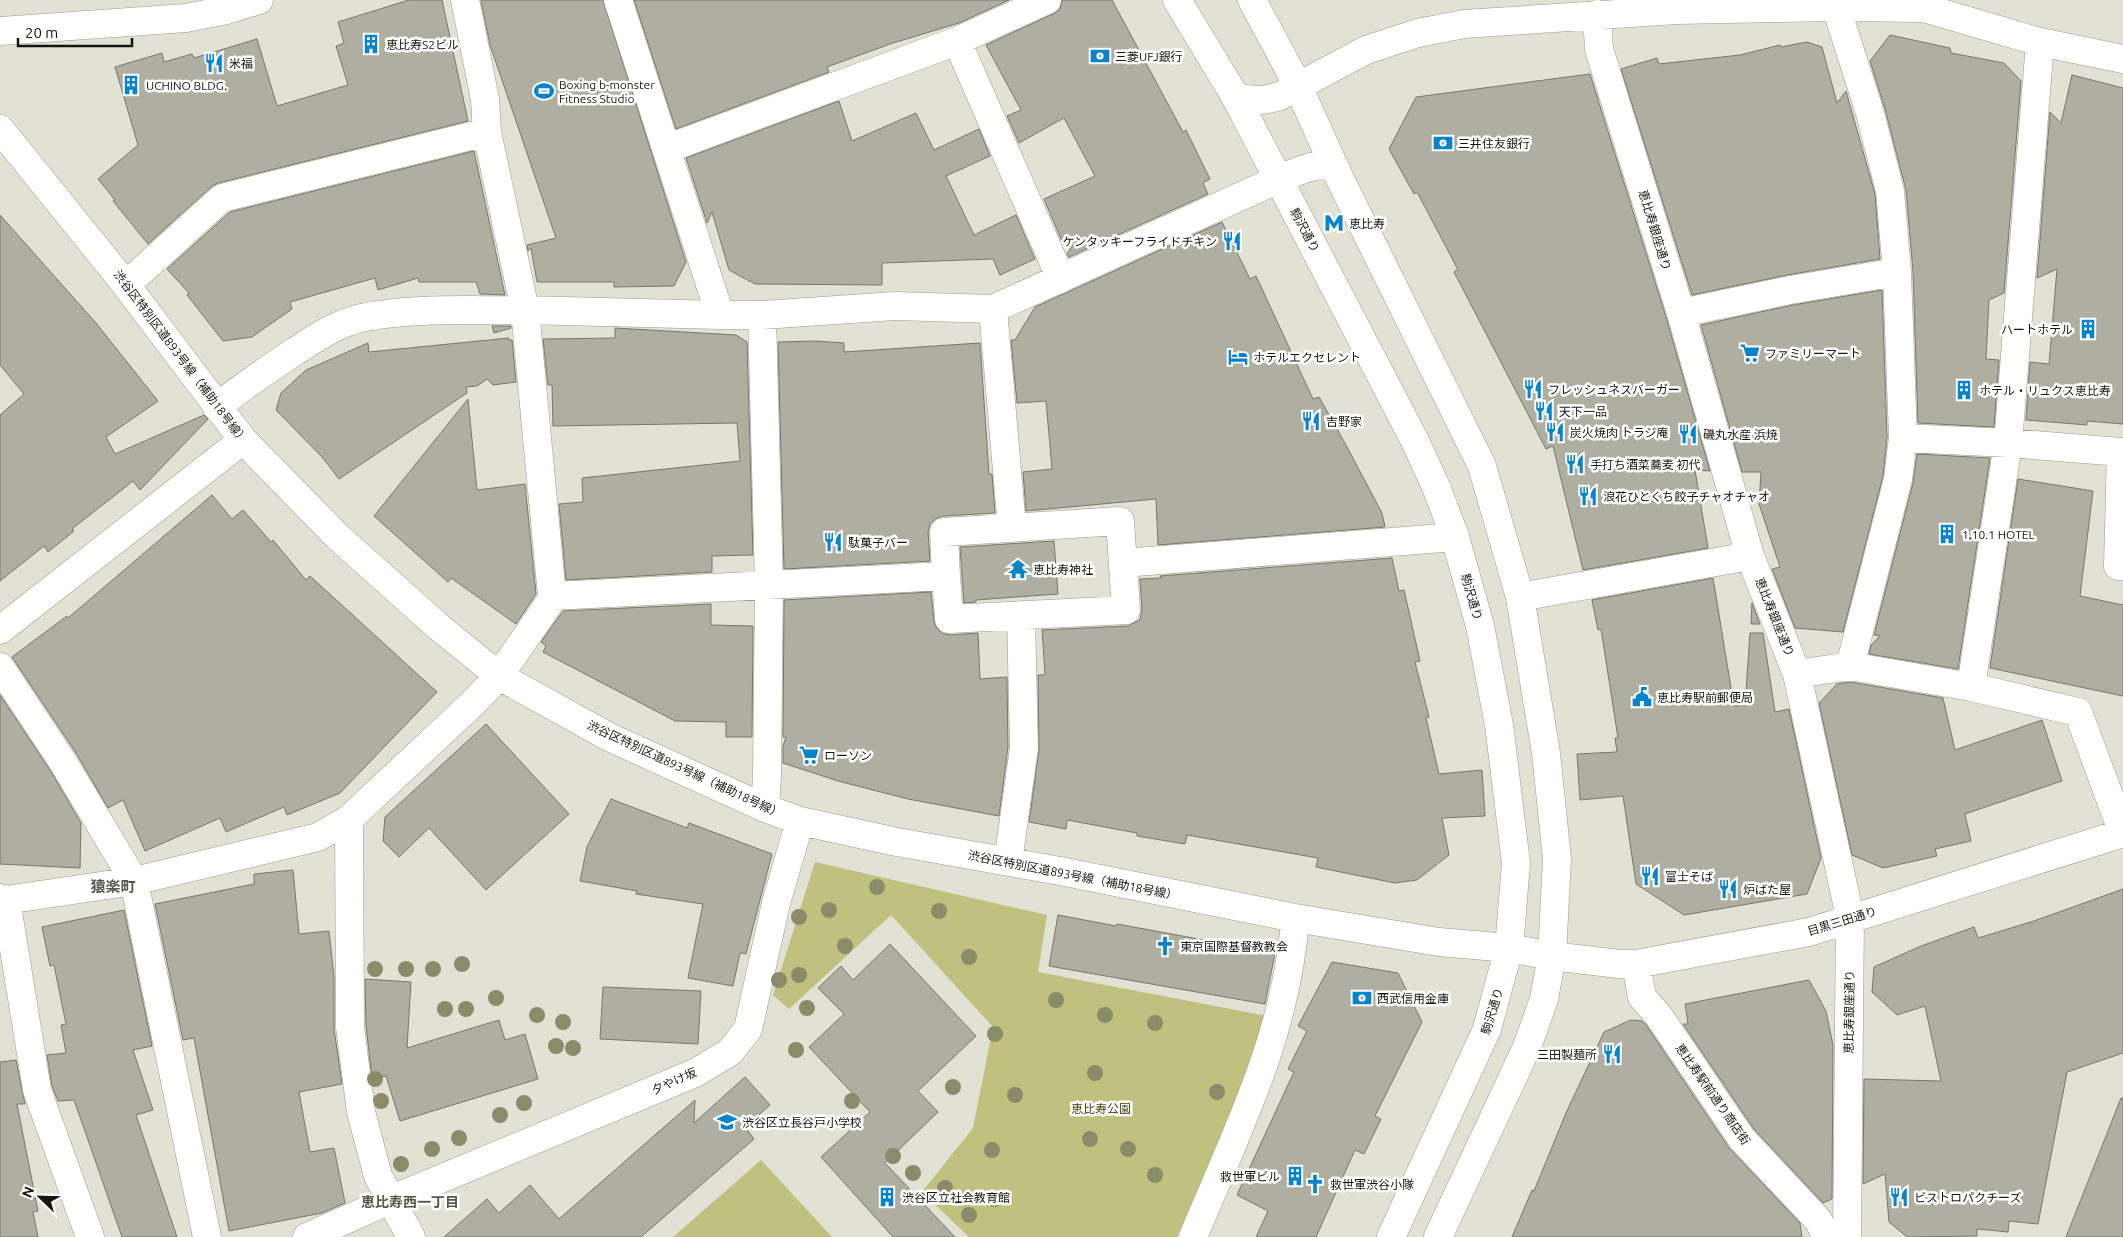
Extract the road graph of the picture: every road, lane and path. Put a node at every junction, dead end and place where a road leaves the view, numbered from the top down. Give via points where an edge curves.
1 (259, 0) edge
2 (464, 0) edge
3 (618, 0) edge
4 (1047, 0) edge
5 (1252, 0) edge
6 (1924, 4) edge
7 (1836, 6) junction
8 (1186, 7) edge
9 (1605, 7) edge
10 (0, 31) edge
11 (957, 41) junction
12 (2040, 42) junction
13 (2123, 59) edge
14 (1298, 86) junction
15 (1234, 96) junction
16 (0, 129) edge
17 (487, 132) junction
18 (666, 149) junction
19 (1336, 169) junction
20 (1278, 179) junction
21 (1898, 272) junction
22 (1061, 279) junction
23 (126, 285) junction
24 (993, 309) junction
25 (524, 310) junction
26 (1681, 313) junction
27 (720, 315) junction
28 (762, 315) junction
29 (217, 407) junction
30 (1903, 438) junction
31 (243, 440) junction
32 (2008, 442) junction
33 (1012, 528) junction
34 (1455, 537) junction
35 (1750, 556) junction
36 (1123, 563) junction
37 (2123, 566) edge
38 (946, 576) junction
39 (769, 586) junction
40 (552, 596) junction
41 (1520, 597) junction
42 (1021, 616) junction
43 (0, 630) edge
44 (1850, 666) junction
45 (0, 667) edge
46 (1797, 674) junction
47 (498, 676) junction
48 (1971, 687) junction
49 (765, 808) junction
50 (349, 819) junction
51 (800, 821) junction
52 (2123, 833) edge
53 (1008, 862) junction
54 (134, 881) junction
55 (3, 899) edge
56 (1850, 917) junction
57 (1295, 918) junction
58 (1510, 948) junction
59 (1552, 956) junction
60 (1636, 964) junction
61 (390, 1200) junction
62 (90, 1237) edge
63 (207, 1237) edge
64 (308, 1237) edge
65 (411, 1237) edge
66 (1193, 1237) edge
67 (1391, 1237) edge
68 (1438, 1237) edge
69 (1827, 1237) edge
70 (1847, 1237) edge

1 - 10 street via 186,18
2 - 17 street via 485,98
3 - 18 street
4 - 11 street
5 - 14 street
6 - 7 street
6 - 12 street
7 - 9 street via 1677,10
7 - 21 street via 1870,113 1890,191
8 - 15 street, 駒沢通り
9 - 14 street via 1464,24 1418,33 1366,50
9 - 26 street, 恵比寿銀座通り via 1599,49
11 - 18 street
11 - 22 street
12 - 13 street
12 - 32 street
14 - 15 street via 1268,100 1250,101
14 - 19 street
15 - 20 street, 駒沢通り
16 - 23 street, 渋谷区特別区道893号線（補助18号線）
17 - 23 street via 222,198
17 - 25 street
18 - 27 street
19 - 20 street via 1330,165 1310,167
19 - 41 street via 1482,466
20 - 22 street
20 - 34 street, 駒沢通り via 1415,441 1438,489
21 - 26 street
21 - 30 street
22 - 24 street
23 - 29 street, 渋谷区特別区道893号線（補助18号線）
24 - 28 street via 895,306
24 - 33 street
25 - 27 street
25 - 29 street via 402,311 361,318 319,336 247,382
25 - 40 street
26 - 35 street, 恵比寿銀座通り
27 - 28 street
28 - 39 street
29 - 31 street, 渋谷区特別区道893号線（補助18号線）
30 - 32 street
30 - 44 street via 1898,479
31 - 43 street
31 - 47 street, 渋谷区特別区道893号線（補助18号線） via 338,537
32 - 37 street via 2121,452 2118,566
32 - 48 street
33 - 36 street via 1120,521
33 - 38 street via 944,532
34 - 36 street
34 - 58 street, 駒沢通り via 1480,626 1499,726 1516,863
35 - 41 street
35 - 46 street, 恵比寿銀座通り
36 - 42 street via 1126,610
38 - 39 street
38 - 42 street via 949,619
39 - 40 street
39 - 49 street
40 - 47 street
41 - 59 street via 1546,753 1557,859
42 - 53 street via 1024,748
44 - 46 street
44 - 48 street
45 - 54 street via 63,762
46 - 56 street, 恵比寿銀座通り
47 - 49 street, 渋谷区特別区道893号線（補助18号線） via 609,738
47 - 50 street
48 - 52 street via 2078,712
49 - 51 street, 渋谷区特別区道893号線（補助18号線）
50 - 54 street via 318,837
50 - 61 street via 350,1028 361,1112 378,1176
51 - 53 street, 渋谷区特別区道893号線（補助18号線）
51 - 61 street, 夕やけ坂 via 776,903 748,1029 730,1052 695,1073
52 - 56 street, 目黒三田通り
53 - 57 street, 渋谷区特別区道893号線（補助18号線）
54 - 55 street
54 - 63 street
55 - 62 street via 37,1090
56 - 60 street, 目黒三田通り via 1809,932
56 - 70 street, 恵比寿銀座通り
57 - 58 street, 渋谷区特別区道893号線（補助18号線） via 1439,942
57 - 66 street via 1293,950 1263,1070
58 - 59 street, 渋谷区特別区道893号線（補助18号線）
58 - 67 street, 駒沢通り via 1488,1029
59 - 60 street, 目黒三田通り
59 - 68 street via 1544,1000 1527,1047
60 - 69 street, 恵比寿駅前通り商店街 via 1642,997 1658,1015 1742,1139 1818,1220
61 - 64 street, 夕やけ坂
61 - 65 street

